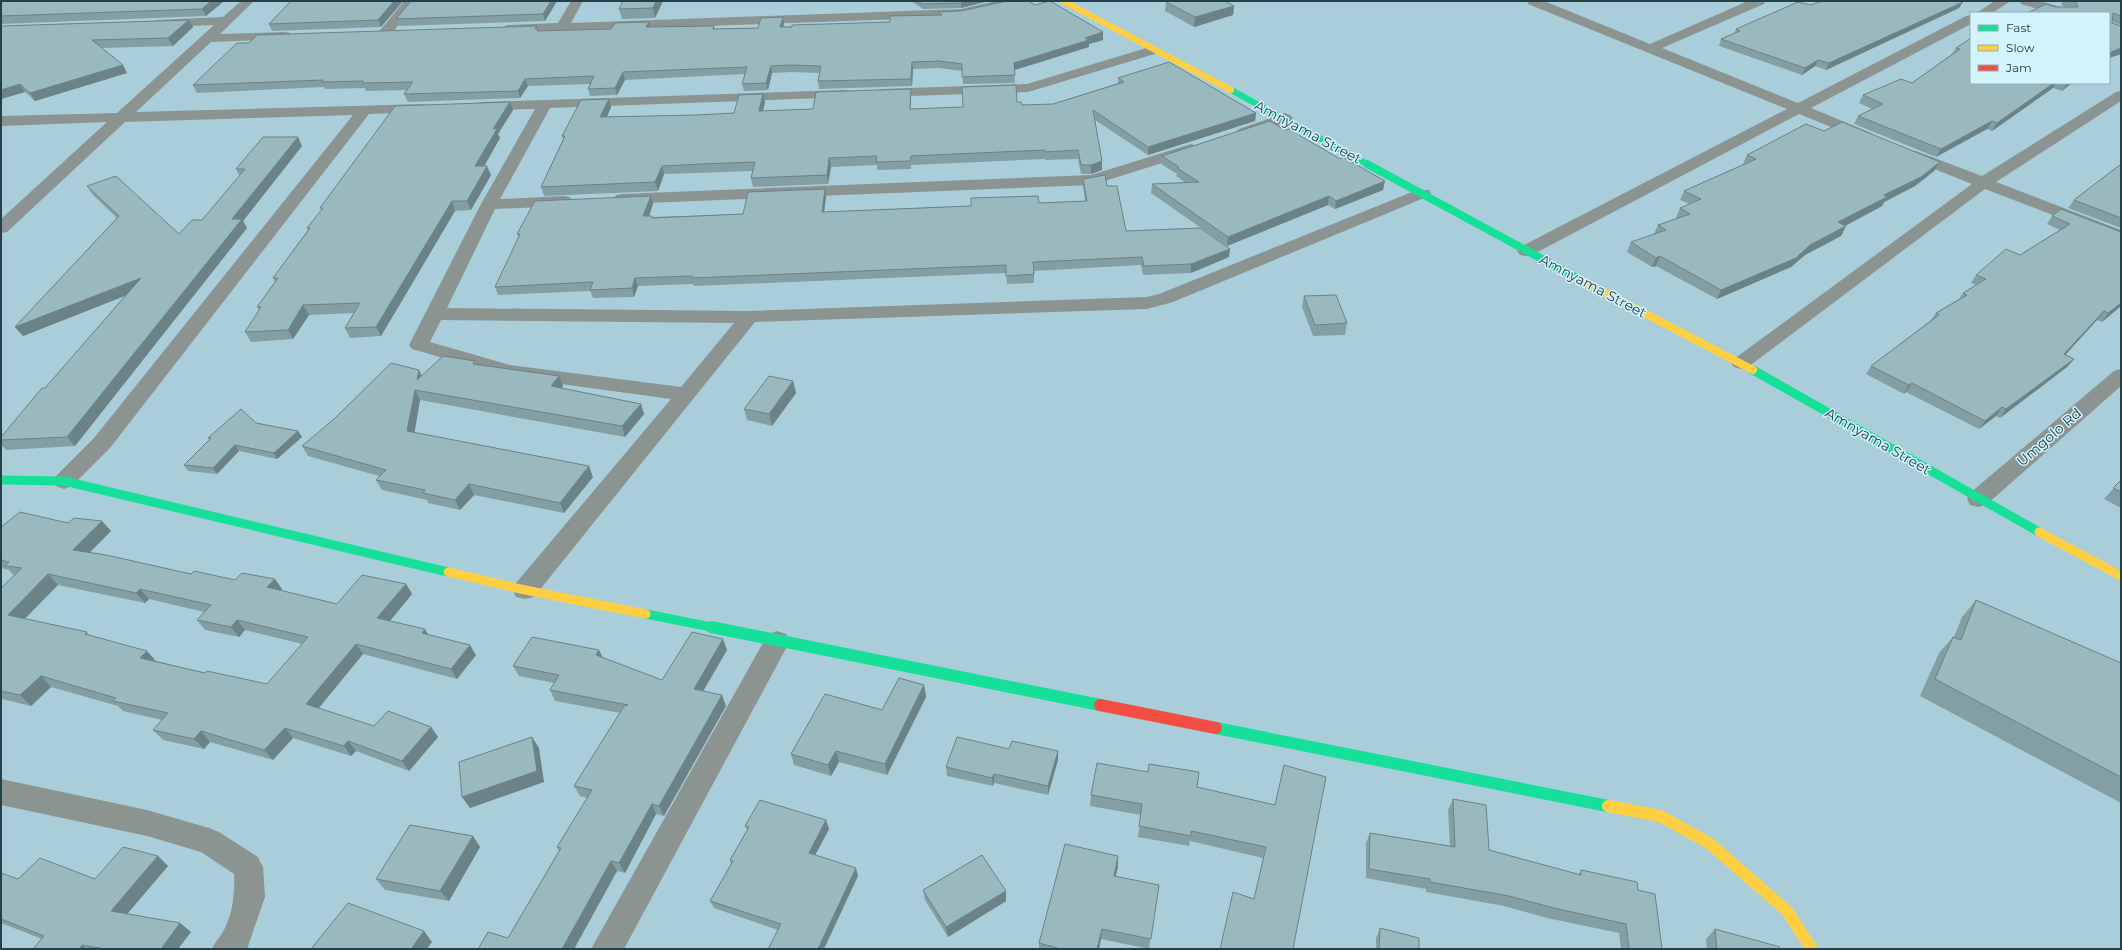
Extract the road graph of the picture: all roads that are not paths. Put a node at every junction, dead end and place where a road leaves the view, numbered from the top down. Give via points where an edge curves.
1 (248, 1) edge
2 (411, 1) edge
3 (577, 1) edge
4 (1013, 1) edge
5 (1063, 1) edge
6 (1533, 1) edge
7 (1759, 1) edge
8 (2005, 1) edge
9 (2026, 1) edge
10 (848, 5) dead end
11 (1984, 12) edge
12 (2063, 12) edge
13 (865, 17) junction
14 (1970, 20) edge
15 (226, 21) junction
16 (149, 23) edge
17 (562, 27) junction
18 (492, 29) edge
19 (400, 32) edge
20 (369, 33) edge
21 (385, 33) junction
22 (300, 35) edge
23 (208, 38) junction
24 (1651, 48) junction
25 (1153, 50) junction
26 (2121, 95) edge
27 (545, 104) junction
28 (466, 107) edge
29 (435, 108) edge
30 (1798, 109) junction
31 (364, 110) junction
32 (120, 117) junction
33 (1285, 118) junction
34 (1, 121) edge
35 (1226, 138) edge
36 (1880, 142) edge
37 (1203, 145) edge
38 (1894, 148) edge
39 (1983, 183) junction
40 (1423, 193) junction
41 (608, 199) edge
42 (576, 200) edge
43 (489, 204) junction
44 (1, 228) edge
45 (2121, 236) edge
46 (1526, 251) junction
47 (434, 314) junction
48 (749, 318) junction
49 (1741, 363) junction
50 (2121, 375) edge
51 (686, 394) junction
52 (1, 480) edge
53 (64, 481) junction
54 (1978, 499) junction
55 (2121, 576) edge
56 (524, 590) junction
57 (777, 641) junction
58 (1, 792) edge
59 (228, 949) edge
60 (607, 949) edge
61 (1812, 949) edge

1 - 15 street
2 - 21 street
3 - 17 street
4 - 13 street via 970,12
5 - 25 street, Amnyama Street
6 - 24 street
7 - 24 street
8 - 11 street
9 - 12 street
10 - 13 street
13 - 17 street
14 - 30 street
15 - 16 street
15 - 23 street
17 - 18 street
19 - 21 street
20 - 21 street
22 - 23 street
23 - 32 street
24 - 30 street
25 - 27 street via 1028,88
25 - 33 street, Amnyama Street
26 - 39 street
27 - 28 street
27 - 43 street
29 - 31 street
30 - 36 street
30 - 46 street
31 - 32 street
31 - 53 street via 102,443
32 - 34 street
32 - 44 street
33 - 35 street
33 - 40 street, Amnyama Street
37 - 41 street via 1092,180
38 - 39 street
39 - 45 street
39 - 49 street
40 - 46 street, Amnyama Street
40 - 48 street via 1166,298 1147,303
42 - 43 street
43 - 47 street
46 - 49 street, Amnyama Street
47 - 48 street
47 - 51 street via 418,345 509,371
48 - 51 street
49 - 54 street, Amnyama Street
50 - 54 street, Umgolo Rd
51 - 56 street
52 - 53 street
53 - 56 street
54 - 55 street, Amnyama Street
56 - 57 street
57 - 60 street
57 - 61 street via 1660,816 1708,843 1787,911
58 - 59 street via 147,823 209,841 248,867 250,897 236,939

